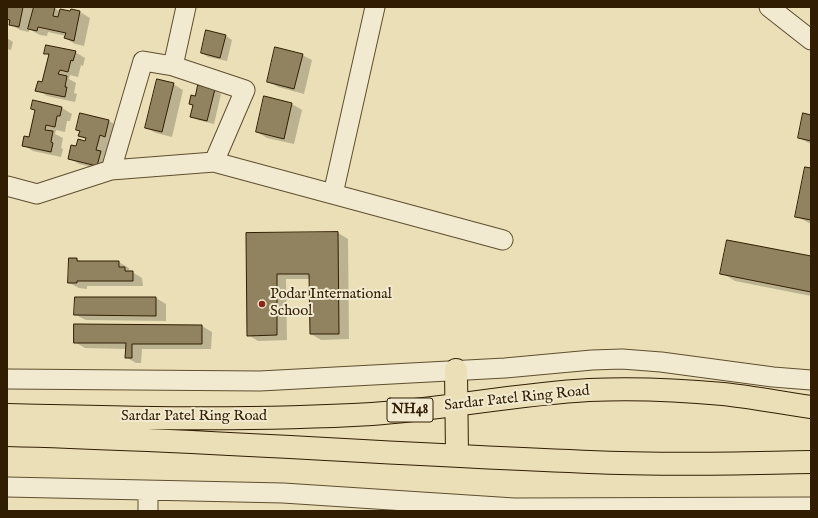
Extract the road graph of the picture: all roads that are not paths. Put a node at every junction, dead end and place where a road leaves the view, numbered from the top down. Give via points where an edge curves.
1 (186, 7) edge
2 (375, 7) edge
3 (769, 7) edge
4 (811, 40) edge
5 (173, 66) junction
6 (214, 162) junction
7 (111, 170) junction
8 (7, 186) edge
9 (333, 194) junction
10 (503, 240) dead end
11 (456, 370) junction
12 (7, 379) edge
13 (811, 380) edge
14 (456, 406) junction
15 (811, 407) edge
16 (7, 415) edge
17 (7, 435) edge
18 (457, 455) junction
19 (811, 462) edge
20 (7, 487) edge
21 (148, 491) junction
22 (436, 507) edge
23 (811, 507) edge
24 (455, 508) edge
25 (148, 511) edge

1 - 5 street
2 - 9 street
3 - 4 street
5 - 6 street via 244,90
5 - 7 street via 142,61
6 - 7 street
6 - 9 street
7 - 8 street via 37,194
9 - 10 street
11 - 12 street, Sardar Patel Ring Road via 260,381
11 - 13 street, Sardar Patel Ring Road via 622,359
11 - 14 highway
14 - 15 highway, Sardar Patel Ring Road / NH48 via 590,390 662,390 724,394
14 - 16 highway, Sardar Patel Ring Road / NH48 via 372,414 247,418
14 - 18 highway
17 - 18 highway, Sardar Patel Ring Road via 106,437
18 - 19 highway, Sardar Patel Ring Road via 622,462
20 - 21 street
21 - 22 street via 283,493
21 - 25 street
22 - 24 street
23 - 24 street

